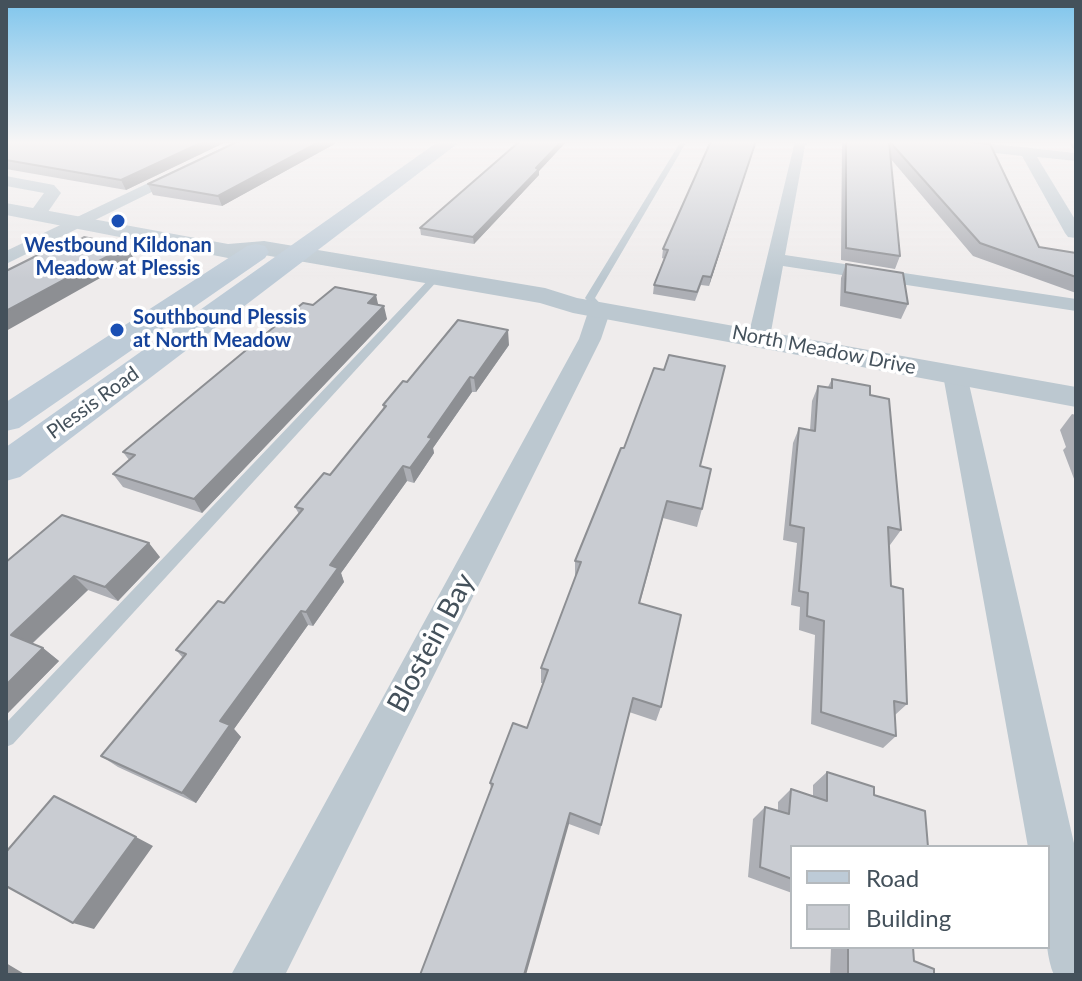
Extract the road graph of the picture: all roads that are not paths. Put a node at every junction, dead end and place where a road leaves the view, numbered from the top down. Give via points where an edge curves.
1 (41, 187) edge
2 (153, 187) edge
3 (352, 187) edge
4 (375, 187) edge
5 (657, 187) edge
6 (790, 187) edge
7 (1047, 187) edge
8 (341, 194) dead end
9 (17, 213) edge
10 (80, 222) junction
11 (1074, 233) edge
12 (266, 252) junction
13 (6, 258) edge
14 (776, 259) junction
15 (429, 285) junction
16 (1076, 305) edge
17 (586, 307) junction
18 (759, 337) junction
19 (955, 375) junction
20 (1076, 397) edge
21 (6, 419) edge
22 (6, 467) edge
23 (6, 737) edge
24 (1076, 966) edge
25 (257, 975) edge

1 - 9 street via 48,188 52,198
2 - 10 street
3 - 8 main road
4 - 12 main road, Plessis Road
5 - 17 lane
6 - 14 street
7 - 11 street
9 - 10 street, North Meadow Drive
10 - 12 street, North Meadow Drive
10 - 13 street
12 - 15 street, North Meadow Drive
12 - 21 main road, Plessis Road
12 - 22 main road, Plessis Road
14 - 16 street
14 - 18 street
15 - 17 street, North Meadow Drive via 521,305
15 - 23 lane
17 - 18 street, North Meadow Drive
17 - 25 street, Blostein Bay via 588,342
18 - 19 street, North Meadow Drive
19 - 20 street, North Meadow Drive
19 - 24 street

